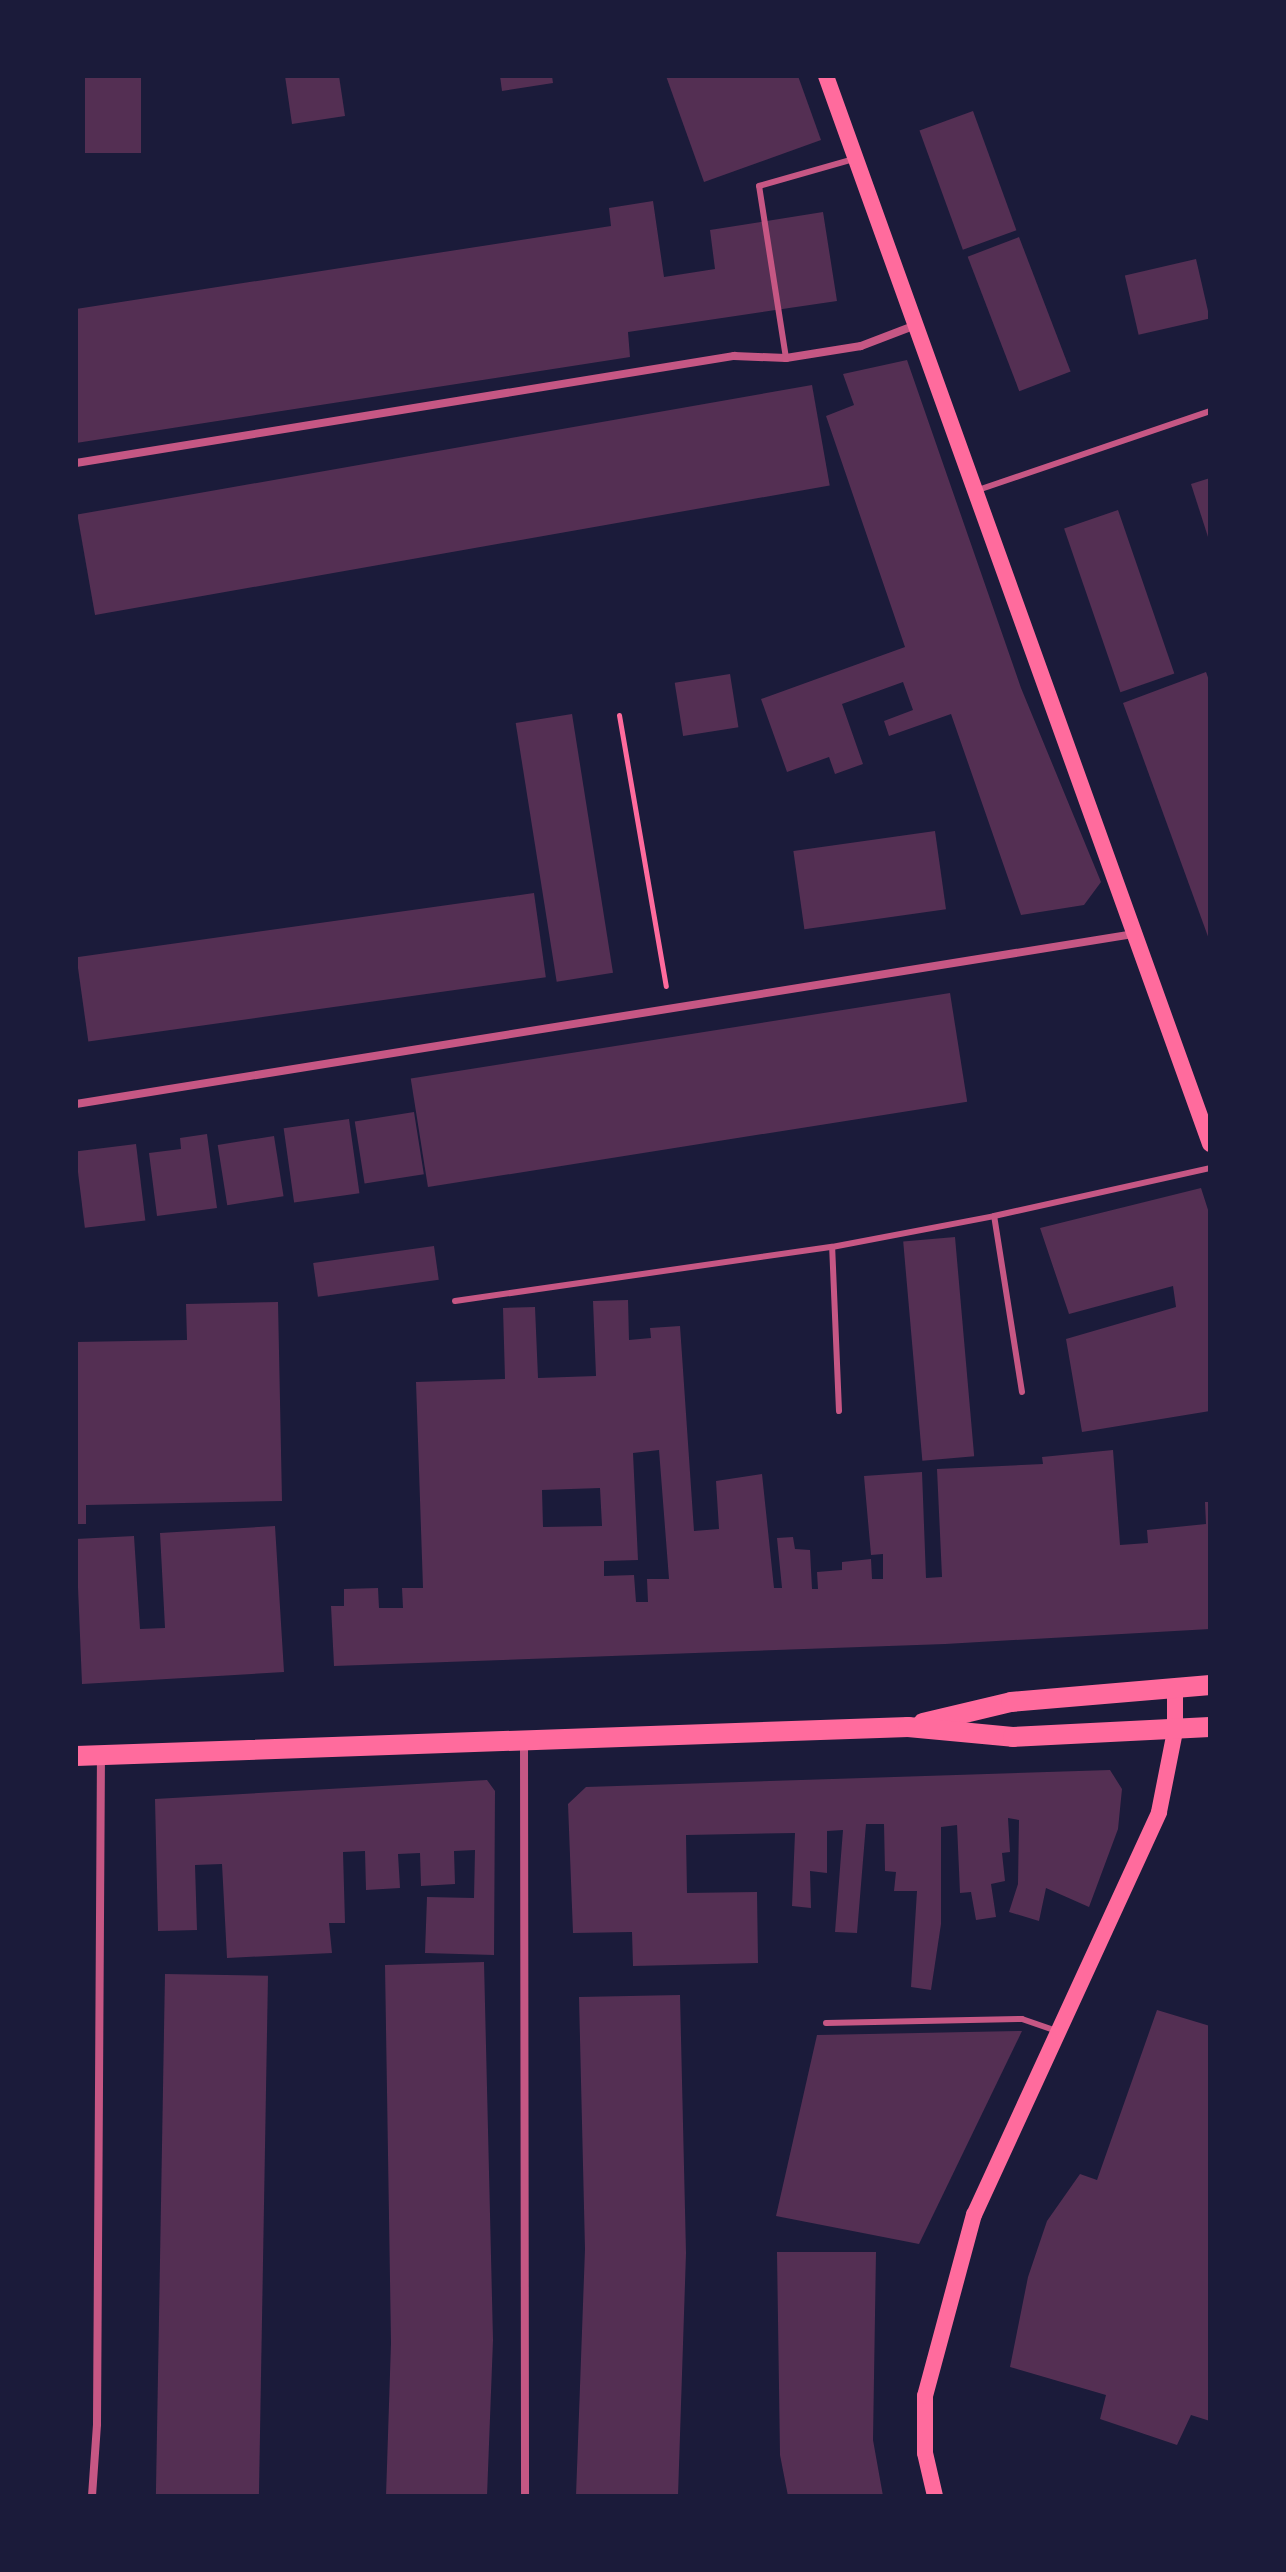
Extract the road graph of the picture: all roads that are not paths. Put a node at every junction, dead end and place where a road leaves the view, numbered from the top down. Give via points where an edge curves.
1 (826, 76) edge
2 (854, 159) junction
3 (913, 326) junction
4 (786, 358) junction
5 (1210, 411) edge
6 (76, 463) edge
7 (978, 490) junction
8 (1135, 934) junction
9 (76, 1104) edge
10 (1210, 1144) edge
11 (1210, 1168) edge
12 (994, 1216) junction
13 (832, 1247) junction
14 (455, 1301) dead end
15 (1022, 1392) dead end
16 (839, 1411) dead end
17 (1210, 1685) edge
18 (1175, 1690) junction
19 (908, 1727) junction
20 (1210, 1727) edge
21 (1175, 1731) junction
22 (524, 1743) junction
23 (76, 1756) edge
24 (101, 1757) junction
25 (826, 2023) dead end
26 (1059, 2032) junction
27 (92, 2496) edge
28 (525, 2496) edge
29 (935, 2496) edge

1 - 2 main road
2 - 3 main road
2 - 4 lane via 759,186
3 - 4 street via 861,346
3 - 7 main road
4 - 6 street via 734,356
5 - 7 lane
7 - 8 main road
8 - 9 street
8 - 10 main road
11 - 12 lane
12 - 13 lane
12 - 15 lane
13 - 14 lane
13 - 16 lane
17 - 18 main road
18 - 19 main road via 1011,1702
18 - 21 main road
19 - 21 main road via 1013,1737
19 - 22 main road
20 - 21 main road
21 - 26 main road via 1159,1812
22 - 24 main road
22 - 28 street
23 - 24 main road
24 - 27 street
25 - 26 lane via 1022,2019
26 - 29 main road via 974,2215 935,2347 925,2410 925,2453

